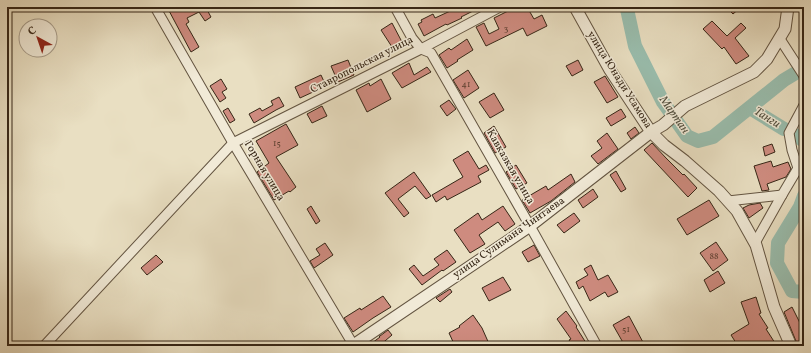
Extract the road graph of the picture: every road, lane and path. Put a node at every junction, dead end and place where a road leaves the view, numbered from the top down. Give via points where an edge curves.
1 (155, 7) edge
2 (395, 7) edge
3 (500, 7) edge
4 (575, 7) edge
5 (788, 7) edge
6 (780, 39) junction
7 (421, 49) junction
8 (804, 76) edge
9 (804, 105) edge
10 (651, 132) junction
11 (233, 143) junction
12 (782, 195) junction
13 (728, 201) junction
14 (530, 226) junction
15 (755, 243) junction
16 (44, 346) edge
17 (353, 346) edge
18 (596, 346) edge
19 (792, 346) edge

1 - 11 street, Горная улица
2 - 7 street, Кавказкая улица
3 - 7 street, Ставропольская улица
4 - 10 street, улица Юнади Усамова via 610,70
5 - 6 street, улица Сулимана Чинтаева via 785,29
6 - 8 street
6 - 10 street, улица Сулимана Чинтаева via 767,59 754,72 685,106
7 - 11 street, Ставропольская улица
7 - 14 street, Кавказкая улица via 431,53
9 - 12 street via 789,133 798,168
10 - 13 street, улица Юнади Усамова
10 - 14 street, улица Сулимана Чинтаева
11 - 16 street
11 - 17 street, Горная улица
12 - 13 street
12 - 15 street
13 - 15 street, улица Юнади Усамова
14 - 17 street, улица Сулимана Чинтаева
14 - 18 street, Кавказкая улица
15 - 19 street, улица Юнади Усамова via 774,307

